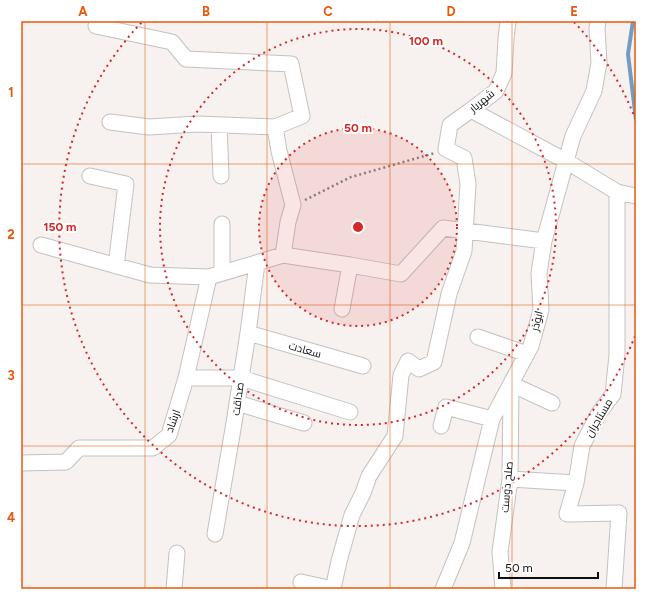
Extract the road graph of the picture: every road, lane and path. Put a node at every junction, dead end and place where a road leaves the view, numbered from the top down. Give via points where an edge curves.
1 (97, 21) edge
2 (508, 21) edge
3 (598, 21) edge
4 (471, 110) junction
5 (110, 122) dead end
6 (219, 125) junction
7 (275, 127) junction
8 (446, 149) junction
9 (566, 161) junction
10 (90, 176) dead end
11 (220, 176) dead end
12 (617, 192) junction
13 (636, 196) edge
14 (293, 205) junction
15 (222, 224) dead end
16 (465, 231) junction
17 (544, 241) junction
18 (41, 246) dead end
19 (283, 256) junction
20 (257, 263) junction
21 (350, 265) junction
22 (116, 266) junction
23 (215, 275) junction
24 (342, 309) dead end
25 (248, 333) junction
26 (478, 337) dead end
27 (527, 354) junction
28 (363, 366) dead end
29 (186, 378) junction
30 (240, 378) junction
31 (511, 384) junction
32 (237, 403) junction
33 (550, 403) dead end
34 (350, 412) dead end
35 (492, 419) junction
36 (304, 423) dead end
37 (441, 426) dead end
38 (21, 463) edge
39 (510, 479) junction
40 (576, 483) junction
41 (215, 534) dead end
42 (178, 553) dead end
43 (301, 582) dead end
44 (174, 589) edge
45 (333, 589) edge
46 (443, 589) edge
47 (503, 589) edge
48 (614, 589) edge

1 - 7 street via 96,26 172,42 186,59 291,64 302,116
2 - 4 street, شهریار via 504,73 496,91
3 - 9 street, ابوذر via 599,63 594,91 573,136
4 - 8 street, شهریار via 450,125
4 - 9 street
5 - 6 street via 149,127
6 - 7 street
6 - 11 street
7 - 14 street
8 - 14 path via 351,176
8 - 16 street via 464,158 468,184
9 - 12 street
9 - 17 street, ابوذر
10 - 22 street via 126,184
12 - 13 street
12 - 40 street, مستاجران via 617,355 614,394 599,413 582,446
14 - 19 street
15 - 23 street, ارشاد
16 - 17 street
16 - 21 street via 443,228 401,274
16 - 45 street via 464,251 449,294 434,362 419,369 408,361 401,374 395,436 369,476 352,515
17 - 27 street, ابوذر via 539,273 541,310
18 - 22 street
19 - 20 street
19 - 21 street
20 - 23 street
20 - 25 street, صداقت
21 - 24 street
22 - 23 street via 150,275
23 - 29 street, ارشاد
25 - 28 street, سعادت
25 - 30 street, صداقت
26 - 27 street
27 - 31 street, ابوذر
29 - 30 street
29 - 38 street, ارشاد via 169,435 153,448 79,448 66,462
30 - 32 street, صداقت
30 - 34 street
31 - 33 street
31 - 35 street, ابوذر
31 - 39 street, صلح دوست
32 - 36 street
32 - 41 street, صداقت
35 - 37 street via 446,408
35 - 46 street, ابوذر via 462,543
39 - 40 street
39 - 47 street, صلح دوست via 500,552
40 - 48 street, مستاجران via 567,514 619,513
42 - 44 street
43 - 45 street

